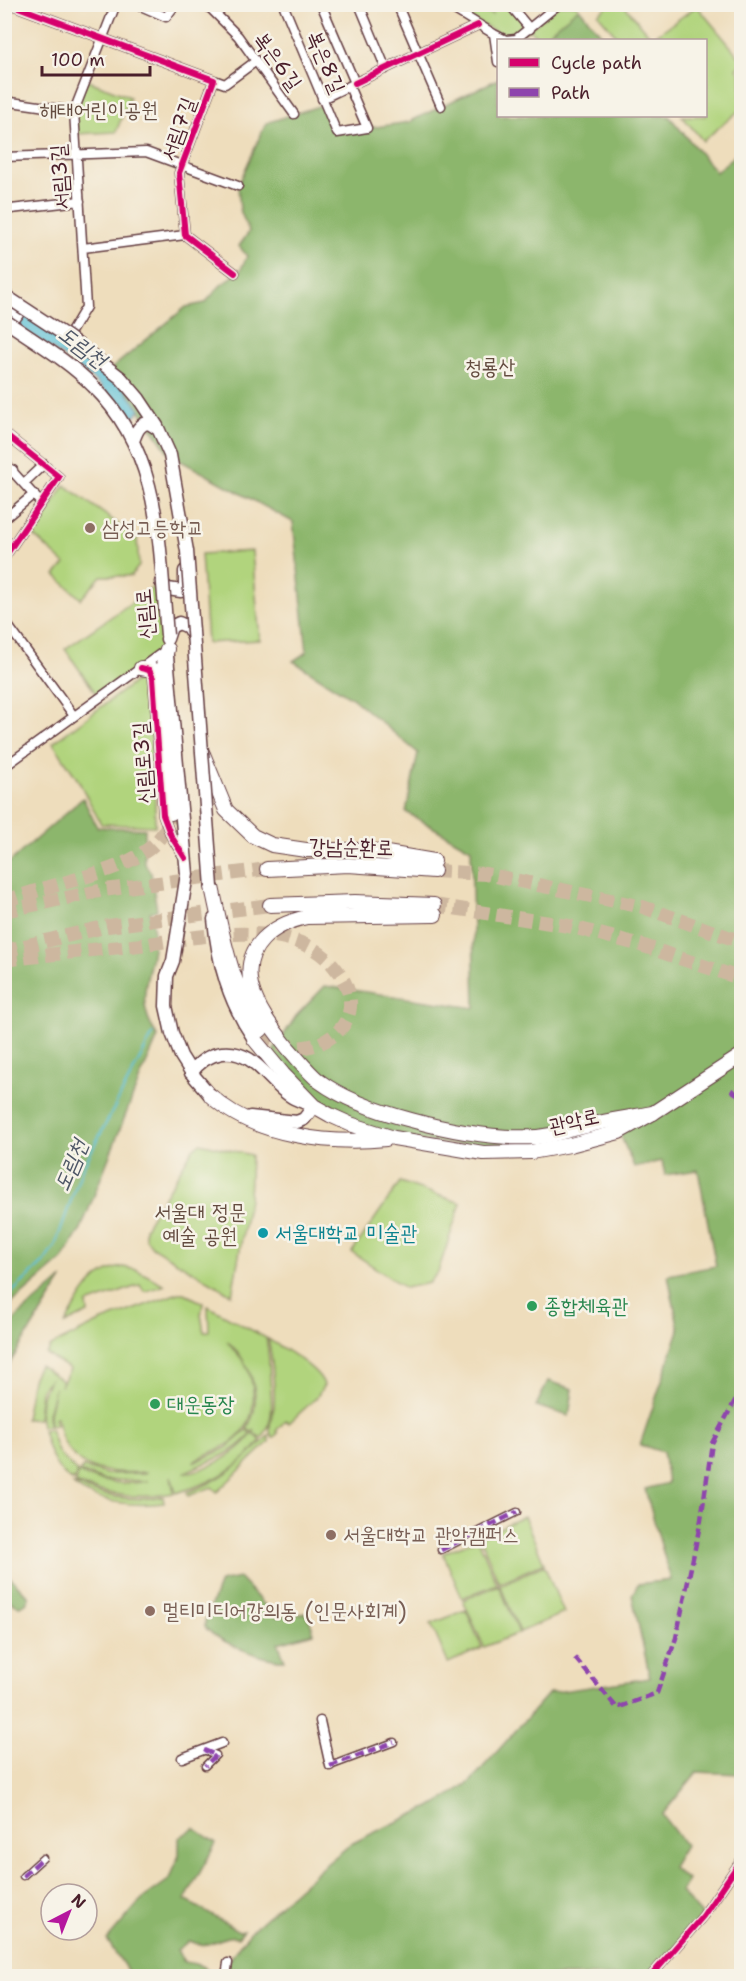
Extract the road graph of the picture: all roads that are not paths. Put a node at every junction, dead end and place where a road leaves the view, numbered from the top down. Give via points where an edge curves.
1 (10, 4) edge
2 (116, 4) edge
3 (136, 4) edge
4 (176, 4) edge
5 (206, 4) edge
6 (283, 4) edge
7 (321, 4) edge
8 (359, 4) edge
9 (397, 4) edge
10 (445, 4) edge
11 (509, 4) edge
12 (559, 4) edge
13 (478, 25) junction
14 (530, 29) junction
15 (494, 34) junction
16 (103, 39) junction
17 (504, 39) edge
18 (514, 39) edge
19 (418, 54) junction
20 (497, 55) edge
21 (256, 61) junction
22 (386, 69) junction
23 (214, 80) junction
24 (352, 85) junction
25 (322, 99) junction
26 (4, 101) edge
27 (441, 106) dead end
28 (74, 111) junction
29 (294, 114) dead end
30 (77, 154) junction
31 (4, 157) edge
32 (182, 165) junction
33 (238, 186) dead end
34 (80, 201) junction
35 (11, 209) dead end
36 (185, 235) junction
37 (83, 248) junction
38 (235, 273) dead end
39 (4, 295) edge
40 (22, 307) junction
41 (6, 325) edge
42 (68, 337) junction
43 (159, 429) junction
44 (4, 433) edge
45 (134, 441) junction
46 (4, 462) edge
47 (44, 464) junction
48 (13, 470) junction
49 (4, 479) edge
50 (24, 483) junction
51 (34, 494) junction
52 (41, 503) junction
53 (4, 519) edge
54 (6, 553) edge
55 (187, 564) junction
56 (162, 582) junction
57 (4, 620) edge
58 (193, 637) junction
59 (167, 642) junction
60 (141, 668) junction
61 (160, 678) junction
62 (74, 716) junction
63 (201, 749) junction
64 (4, 767) edge
65 (171, 813) tunnel mouth
66 (185, 858) junction
67 (267, 869) tunnel mouth
68 (212, 887) joint
69 (270, 905) tunnel mouth
70 (741, 1055) edge
71 (191, 1072) junction
72 (211, 1096) joint
73 (314, 1106) junction
74 (653, 1113) junction
75 (237, 1116) junction
76 (394, 1138) junction
77 (517, 1512) dead end
78 (441, 1550) dead end
79 (320, 1721) dead end
80 (394, 1742) dead end
81 (222, 1743) dead end
82 (204, 1750) junction
83 (182, 1758) dead end
84 (205, 1766) dead end
85 (330, 1766) joint
86 (43, 1858) dead end
87 (741, 1859) edge
88 (23, 1876) dead end
89 (228, 1963) dead end
90 (226, 1977) edge
91 (651, 1977) edge

1 - 16 street, 서림7길
2 - 16 street, 서림3길
3 - 4 street via 166,16
5 - 21 street, 복은6길
6 - 25 street, 복은8길
7 - 24 street
8 - 22 street
9 - 19 street
10 - 13 street
11 - 14 street
12 - 14 street
13 - 15 street
13 - 19 street
14 - 18 street
15 - 17 street
15 - 20 street
16 - 23 street, 서림7길
16 - 28 street, 서림3길
19 - 22 street
19 - 27 street
21 - 23 street via 225,84
21 - 29 street, 복은6길
22 - 24 street
23 - 32 street, 서림7길
24 - 25 street
24 - 25 street, 복은8길 via 367,128 337,133
26 - 28 street
28 - 30 street, 서림3길
30 - 31 street
30 - 32 street via 146,152
30 - 34 street, 서림3길
32 - 33 street
32 - 36 street, 서림7길 via 179,173
34 - 35 street
34 - 37 street, 서림3길
36 - 37 street
36 - 38 street
37 - 42 street, 서림3길 via 86,307
39 - 40 main road, bridge
40 - 41 main road
40 - 42 main road, bridge
41 - 45 main road, 신림로, bridge via 91,383 115,410
42 - 43 main road, bridge via 121,378
43 - 45 main road, bridge via 143,424
43 - 55 main road, bridge via 170,456
44 - 47 street
45 - 56 main road, 신림로, bridge via 153,495
46 - 48 street
47 - 50 street
47 - 52 street via 59,477
48 - 49 street
48 - 50 street
50 - 51 street
51 - 52 street
51 - 53 street
52 - 54 street
55 - 56 main road, bridge via 181,591 168,589
55 - 58 main road, bridge
56 - 59 main road, 신림로, bridge
57 - 62 street
58 - 59 main road, bridge via 188,627 179,622 171,627
58 - 63 main road, bridge
59 - 60 street
59 - 61 main road
59 - 66 main road, 신림로
60 - 61 main road via 152,669
60 - 62 street
60 - 66 street, 신림로3길 via 149,670 153,678 163,815
61 - 65 main road
62 - 64 street
63 - 67 main road, 강남순환로 via 226,810 254,836 272,845 306,850 369,850 434,866
63 - 68 main road, bridge
66 - 71 main road, 신림로 via 187,874 166,996 172,1033
68 - 73 main road, 관악로 via 231,969 258,1034 283,1074
69 - 74 main road via 321,902 435,910 307,917 271,931 258,945 250,976 260,1008 319,1081 364,1105 410,1120 508,1136 540,1137
70 - 74 main road, 관악로
71 - 72 main road, 신림로
71 - 73 main road via 199,1062 213,1055 241,1055 291,1096
72 - 75 main road, 관악로
73 - 75 main road via 297,1122
73 - 76 main road, 관악로 via 350,1124
74 - 76 main road, 관악로 via 619,1132 531,1152 483,1153
75 - 76 main road, 관악로 via 277,1131 310,1137 364,1141
77 - 78 street
79 - 85 street
80 - 85 street
81 - 82 street
82 - 83 street
82 - 84 street via 216,1755
86 - 88 street
87 - 91 street via 703,1916
89 - 90 street

